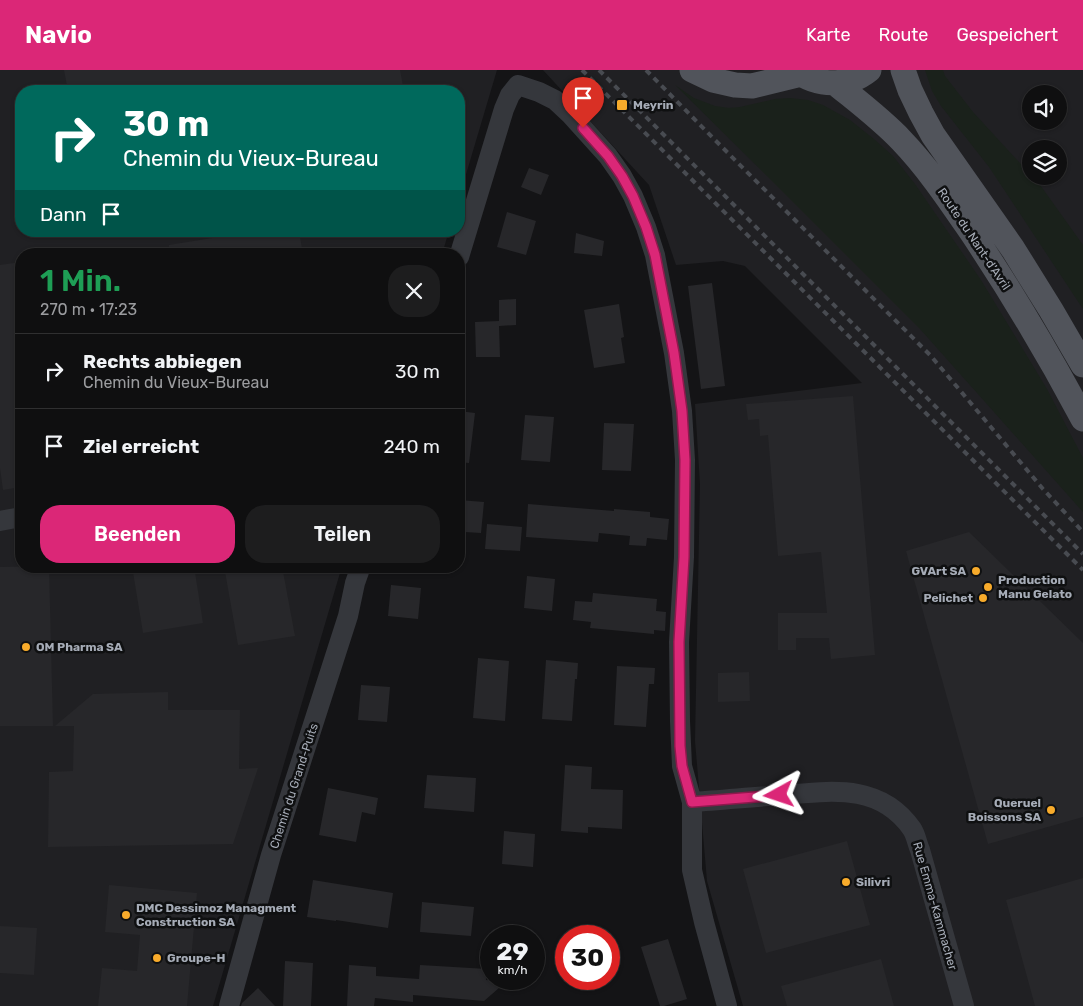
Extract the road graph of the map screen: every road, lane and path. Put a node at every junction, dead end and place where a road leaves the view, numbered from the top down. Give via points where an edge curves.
1 (692, 70) edge
2 (869, 70) edge
3 (903, 70) edge
4 (798, 72) edge
5 (732, 76) edge
6 (514, 78) edge
7 (835, 83) junction
8 (462, 248) edge
9 (1083, 364) edge
10 (1083, 419) edge
11 (15, 518) edge
12 (0, 521) edge
13 (359, 573) edge
14 (692, 802) junction
15 (229, 1006) edge
16 (728, 1006) edge
17 (964, 1006) edge

1 - 5 main road via 705,77
2 - 7 main road via 859,77
3 - 9 main road, Route du Nant-d'Avril via 933,135 1013,249
4 - 5 main road via 752,86 735,85
4 - 7 main road via 817,81
6 - 8 street
6 - 14 street via 555,100 608,156 633,196 655,255 683,421 680,721 682,766
7 - 10 main road, Route du Nant-d'Avril via 888,126 926,168 996,270
11 - 12 street
13 - 15 street, Chemin du Grand-Puits
14 - 16 street via 692,870
14 - 17 street, Rue Emma-Kammacher via 836,791 861,793 881,801 899,814 913,830 920,850

